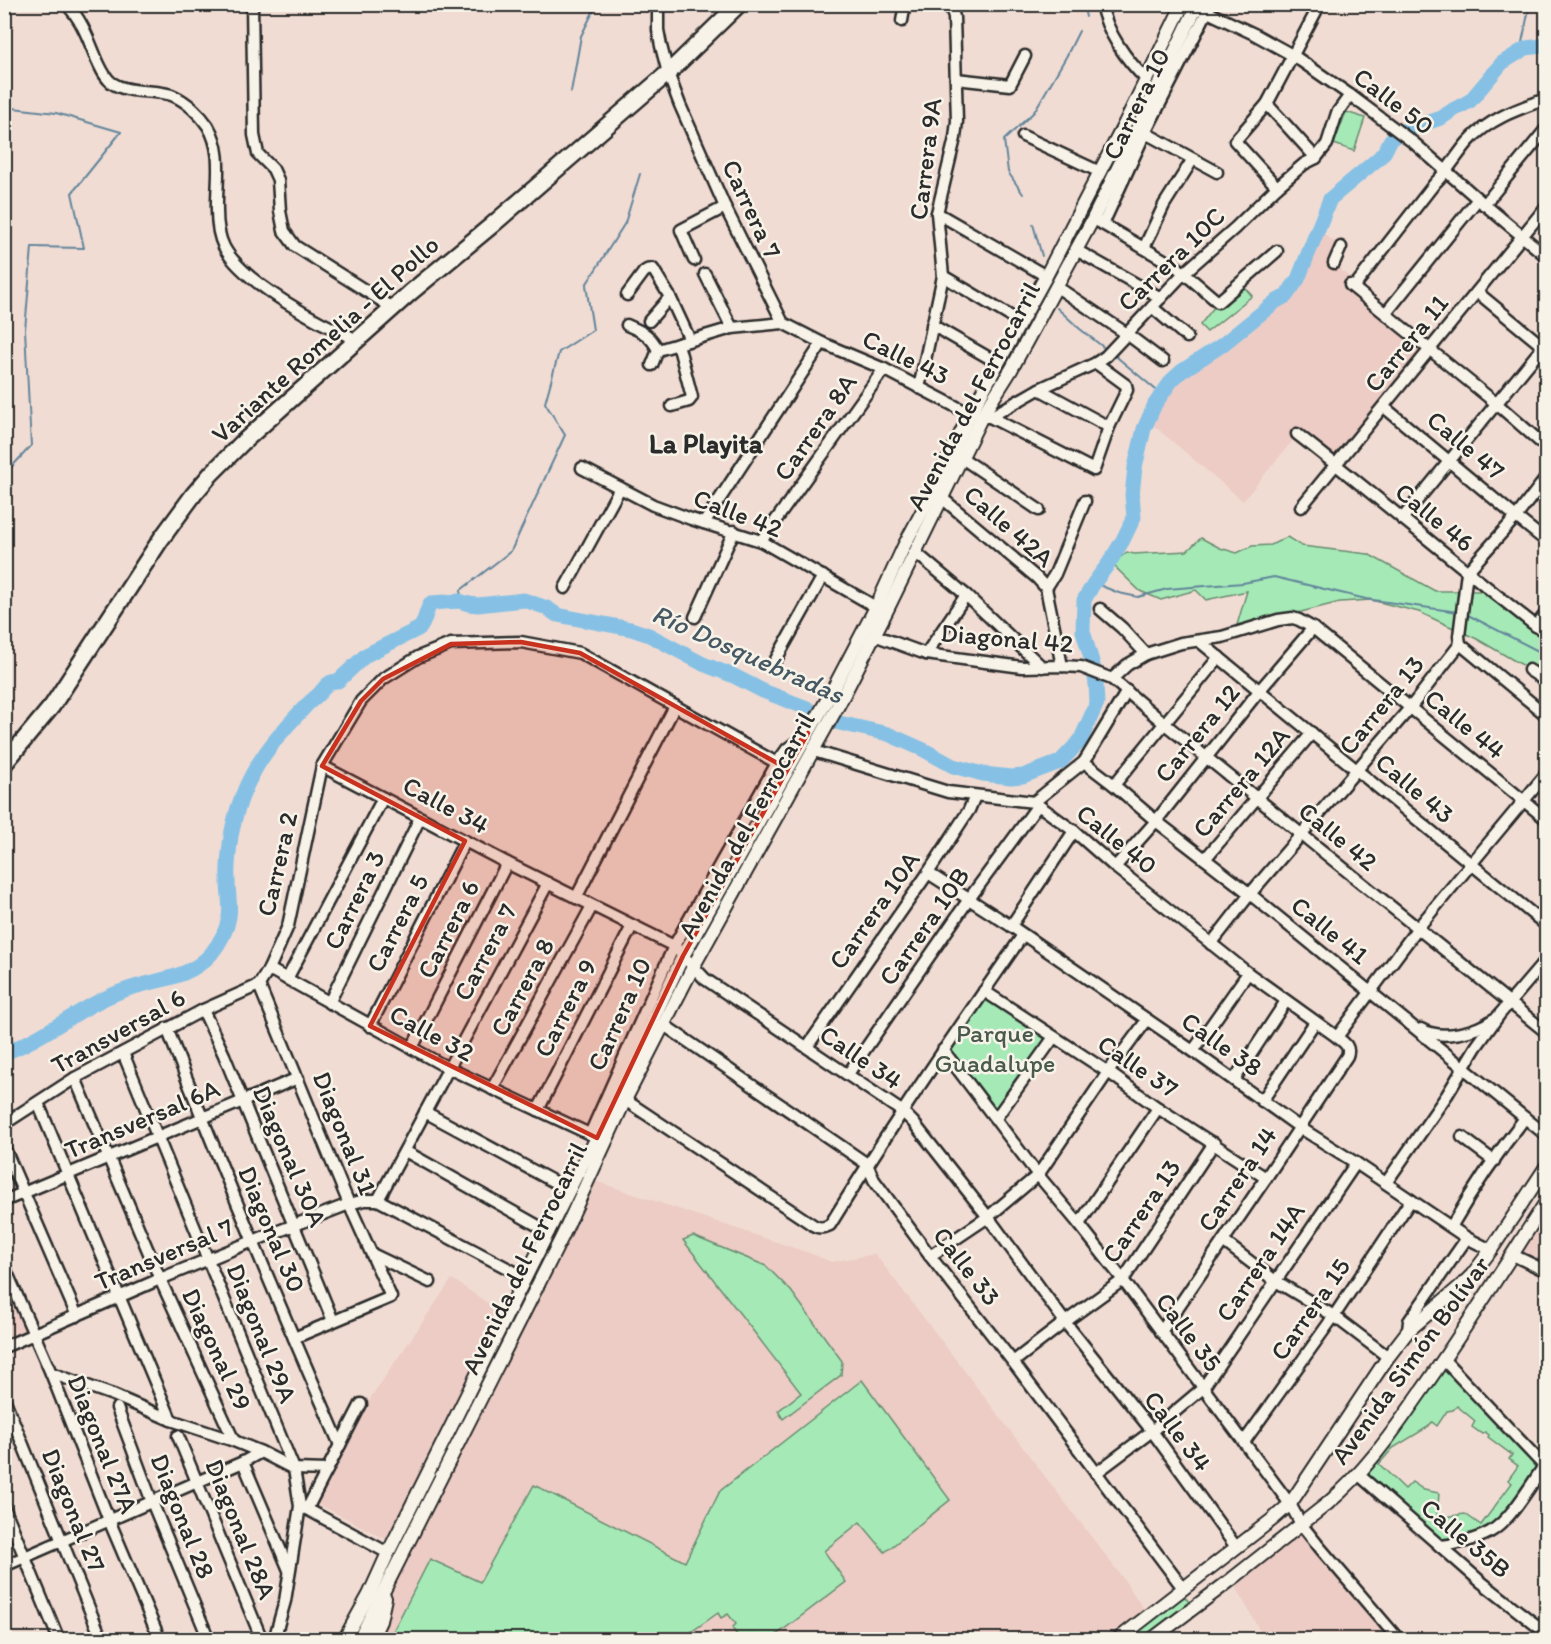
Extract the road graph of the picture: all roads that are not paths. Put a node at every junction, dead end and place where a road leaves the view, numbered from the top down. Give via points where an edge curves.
1 (66, 4) edge
2 (252, 4) edge
3 (658, 4) edge
4 (738, 4) edge
5 (905, 4) edge
6 (950, 4) edge
7 (1101, 4) edge
8 (1184, 4) edge
9 (1320, 4) edge
10 (1203, 7) edge
11 (902, 21) dead end
12 (1025, 56) dead end
13 (1294, 56) junction
14 (668, 73) junction
15 (956, 79) junction
16 (1146, 80) junction
17 (1350, 95) junction
18 (1546, 99) edge
19 (1267, 104) junction
20 (1546, 129) edge
21 (1141, 131) junction
22 (1023, 136) dead end
23 (1316, 158) junction
24 (1193, 159) junction
25 (1100, 172) junction
26 (1216, 172) dead end
27 (1447, 172) junction
28 (1277, 187) junction
29 (1481, 202) junction
30 (725, 207) junction
31 (1546, 207) edge
32 (937, 213) junction
33 (1098, 222) junction
34 (1522, 236) junction
35 (1341, 247) dead end
36 (1144, 249) junction
37 (1076, 250) junction
38 (1277, 251) dead end
39 (1546, 256) edge
40 (694, 260) dead end
41 (1334, 263) dead end
42 (1184, 273) junction
43 (705, 274) dead end
44 (943, 276) junction
45 (1046, 276) junction
46 (1057, 287) junction
47 (1477, 292) junction
48 (627, 295) dead end
49 (670, 297) junction
50 (1161, 298) junction
51 (1152, 307) junction
52 (393, 308) junction
53 (1386, 313) junction
54 (649, 321) dead end
55 (1020, 322) junction
56 (783, 323) junction
57 (627, 325) dead end
58 (932, 325) junction
59 (732, 328) junction
60 (1127, 334) junction
61 (1187, 337) dead end
62 (690, 339) junction
63 (358, 340) junction
64 (822, 343) junction
65 (678, 344) junction
66 (1546, 347) edge
67 (658, 350) junction
68 (1430, 350) junction
69 (1101, 360) junction
70 (1163, 361) dead end
71 (998, 363) junction
72 (652, 365) dead end
73 (884, 369) junction
74 (919, 388) junction
75 (1039, 389) junction
76 (1497, 404) junction
77 (672, 406) dead end
78 (1384, 407) junction
79 (981, 416) junction
80 (1109, 428) junction
81 (1297, 434) dead end
82 (1546, 447) edge
83 (962, 458) junction
84 (1450, 462) junction
85 (1336, 464) junction
86 (582, 468) dead end
87 (1546, 478) edge
88 (620, 488) junction
89 (942, 498) junction
90 (1085, 501) dead end
91 (1301, 507) dead end
92 (1039, 510) dead end
93 (1516, 517) junction
94 (1402, 519) junction
95 (704, 523) junction
96 (734, 531) junction
97 (761, 541) junction
98 (1546, 541) edge
99 (915, 552) junction
100 (1467, 572) junction
101 (823, 576) junction
102 (565, 588) dead end
103 (1046, 588) junction
104 (966, 595) junction
105 (876, 607) junction
106 (1100, 609) dead end
107 (1546, 613) edge
108 (695, 617) dead end
109 (1536, 626) junction
110 (1313, 628) junction
111 (1546, 632) edge
112 (874, 635) junction
113 (1200, 641) junction
114 (1460, 644) junction
115 (926, 654) junction
116 (1146, 654) junction
117 (1219, 657) junction
118 (774, 663) dead end
119 (1062, 666) junction
120 (1042, 667) junction
121 (1529, 670) dead end
122 (1101, 674) joint
123 (1113, 679) junction
124 (1546, 681) edge
125 (1126, 691) junction
126 (1259, 691) junction
127 (835, 698) junction
128 (675, 706) junction
129 (1410, 708) junction
130 (1546, 715) edge
131 (1165, 724) junction
132 (1312, 733) junction
133 (814, 735) junction
134 (814, 751) junction
135 (1207, 757) junction
136 (1084, 762) junction
137 (777, 763) junction
138 (4, 764) edge
139 (322, 766) junction
140 (1358, 770) junction
141 (1546, 774) edge
142 (1114, 785) junction
143 (975, 796) junction
144 (383, 798) junction
145 (1257, 799) junction
146 (1524, 801) junction
147 (1036, 804) junction
148 (420, 818) junction
149 (1546, 819) edge
150 (1156, 821) junction
151 (1074, 831) junction
152 (1301, 835) junction
153 (465, 842) junction
154 (1205, 859) junction
155 (507, 863) junction
156 (1472, 865) junction
157 (1115, 867) junction
158 (928, 873) junction
159 (548, 883) junction
160 (1250, 894) junction
161 (576, 898) junction
162 (969, 899) junction
163 (592, 906) junction
164 (1546, 925) edge
165 (633, 926) junction
166 (1011, 926) junction
167 (1417, 929) junction
168 (1023, 935) junction
169 (1211, 944) junction
170 (679, 951) junction
171 (1546, 960) edge
172 (693, 966) junction
173 (269, 969) junction
174 (1248, 973) junction
175 (287, 979) junction
176 (258, 985) junction
177 (984, 991) junction
178 (1371, 992) junction
179 (1286, 1001) junction
180 (329, 1003) junction
181 (1510, 1004) junction
182 (203, 1010) junction
183 (1499, 1016) junction
184 (1147, 1020) junction
185 (1315, 1022) junction
186 (1408, 1022) junction
187 (664, 1025) junction
188 (370, 1026) junction
189 (166, 1028) junction
190 (1546, 1032) edge
191 (1054, 1037) junction
192 (1336, 1037) junction
193 (807, 1047) junction
194 (412, 1048) junction
195 (943, 1050) junction
196 (1348, 1050) joint
197 (1193, 1051) junction
198 (123, 1053) junction
199 (448, 1068) junction
200 (1463, 1068) junction
201 (1108, 1072) junction
202 (848, 1074) junction
203 (75, 1078) junction
204 (298, 1078) junction
205 (1234, 1080) junction
206 (492, 1089) junction
207 (626, 1100) junction
208 (242, 1101) junction
209 (1262, 1101) junction
210 (38, 1103) junction
211 (1158, 1108) junction
212 (538, 1110) junction
213 (425, 1112) junction
214 (903, 1112) junction
215 (201, 1117) junction
216 (996, 1118) junction
217 (1525, 1118) junction
218 (4, 1124) edge
219 (1299, 1127) junction
220 (1546, 1135) edge
221 (593, 1136) junction
222 (156, 1137) junction
223 (1462, 1137) dead end
224 (1214, 1143) junction
225 (4, 1147) edge
226 (405, 1151) junction
227 (108, 1158) junction
228 (1494, 1161) junction
229 (1356, 1163) junction
230 (867, 1164) junction
231 (1546, 1167) edge
232 (68, 1175) junction
233 (1038, 1175) junction
234 (1266, 1178) junction
235 (1386, 1184) junction
236 (569, 1190) junction
237 (25, 1193) junction
238 (378, 1200) junction
239 (1411, 1200) junction
240 (4, 1201) edge
241 (1546, 1202) edge
242 (349, 1204) junction
243 (988, 1217) junction
244 (1080, 1224) junction
245 (294, 1225) junction
246 (1451, 1227) junction
247 (549, 1232) junction
248 (1467, 1238) junction
249 (252, 1241) junction
250 (1223, 1241) junction
251 (1491, 1250) junction
252 (372, 1254) junction
253 (1513, 1255) junction
254 (930, 1256) junction
255 (208, 1260) junction
256 (4, 1266) edge
257 (1546, 1271) edge
258 (526, 1278) junction
259 (160, 1279) junction
260 (1123, 1280) junction
261 (1274, 1280) junction
262 (430, 1282) dead end
263 (121, 1297) junction
264 (77, 1316) junction
265 (1334, 1316) junction
266 (333, 1321) junction
267 (1065, 1322) junction
268 (1408, 1331) junction
269 (1161, 1332) junction
270 (34, 1336) junction
271 (294, 1338) junction
272 (4, 1347) edge
273 (1388, 1358) junction
274 (1444, 1360) junction
275 (1013, 1362) junction
276 (51, 1373) junction
277 (1203, 1388) junction
278 (4, 1398) edge
279 (361, 1404) dead end
280 (117, 1408) dead end
281 (171, 1420) junction
282 (1152, 1431) junction
283 (178, 1436) dead end
284 (234, 1441) junction
285 (1244, 1442) junction
286 (340, 1445) junction
287 (261, 1452) junction
288 (243, 1462) junction
289 (1545, 1467) edge
290 (294, 1469) junction
291 (327, 1470) junction
292 (1096, 1473) junction
293 (1358, 1474) junction
294 (197, 1482) junction
295 (152, 1502) junction
296 (1290, 1503) junction
297 (4, 1507) edge
298 (304, 1508) junction
299 (109, 1520) junction
300 (1301, 1524) junction
301 (62, 1541) junction
302 (1440, 1546) junction
303 (1236, 1547) junction
304 (388, 1553) junction
305 (26, 1557) junction
306 (4, 1566) edge
307 (289, 1570) junction
308 (389, 1581) junction
309 (1183, 1588) junction
310 (1546, 1633) edge
311 (59, 1640) edge
312 (102, 1640) edge
313 (160, 1640) edge
314 (209, 1640) edge
315 (262, 1640) edge
316 (274, 1640) edge
317 (345, 1640) edge
318 (359, 1640) edge
319 (370, 1640) edge
320 (1117, 1640) edge
321 (1151, 1640) edge
322 (1399, 1640) edge

1 - 63 street via 82,25 103,73 111,82 131,90 173,95 202,118 218,151 220,238 233,260 276,296
2 - 52 street via 254,135 258,154 273,168 278,180 284,231 295,246
3 - 14 street, Carrera 7 via 658,30
4 - 14 highway, Variante Romelia - El Pollo
5 - 11 street
6 - 15 street, Carrera 9A
7 - 16 street via 1109,30
8 - 16 main road, Avenida del Ferrocarril
9 - 13 street
10 - 13 street, Calle 50
10 - 21 main road, Avenida del Ferrocarril
12 - 15 street via 1010,85
13 - 17 street, Calle 50
13 - 19 street
14 - 30 street, Carrera 7
14 - 52 highway, Variante Romelia - El Pollo
15 - 32 street, Carrera 9A via 957,121
16 - 25 main road, Avenida del Ferrocarril
17 - 23 street, Carrera 10C via 1337,113 1327,144
17 - 27 street, Calle 50
18 - 27 street via 1486,126 1468,142
19 - 23 street
19 - 28 street via 1235,141
20 - 29 street
21 - 24 street
21 - 33 main road, Avenida del Ferrocarril
22 - 25 street
23 - 28 street, Carrera 10C
24 - 26 street
24 - 36 street via 1164,205
25 - 45 main road, Avenida del Ferrocarril
27 - 29 street, Calle 50
27 - 53 street via 1352,285
28 - 42 street, Carrera 10C
29 - 34 street, Calle 50
29 - 53 street
30 - 40 street via 681,230
30 - 56 street, Carrera 7
31 - 34 street, Carrera 11
32 - 44 street, Carrera 9A
32 - 45 street
33 - 36 street
33 - 37 main road, Avenida del Ferrocarril
34 - 39 street, Calle 50
34 - 47 street, Carrera 11
35 - 41 street
36 - 42 street
37 - 46 main road, Avenida del Ferrocarril
37 - 50 street
38 - 42 street via 1218,302
42 - 50 street, Carrera 10C
43 - 59 street
44 - 55 street
44 - 58 street, Carrera 9A
45 - 55 main road, Avenida del Ferrocarril
46 - 60 street
46 - 79 main road, Avenida del Ferrocarril
47 - 66 street
47 - 68 street, Carrera 11
48 - 49 street via 644,272 653,269
49 - 54 street
49 - 62 street
50 - 51 street, Carrera 10C
51 - 60 street, Carrera 10C
51 - 61 street
52 - 63 highway, Variante Romelia - El Pollo
53 - 68 street
55 - 71 main road, Avenida del Ferrocarril
56 - 59 street
56 - 64 street
57 - 67 street via 653,339
58 - 71 street
58 - 74 street, Carrera 9A
59 - 62 street
60 - 69 street, Carrera 10C
60 - 70 street
62 - 65 street
63 - 138 highway, Variante Romelia - El Pollo via 242,443 194,494 57,699
64 - 73 street, Calle 43
64 - 95 street
65 - 67 street
65 - 77 street via 692,397
66 - 76 street
67 - 72 street
68 - 76 street
68 - 78 street, Carrera 11
69 - 75 street, Carrera 10C
69 - 80 street via 1127,390
71 - 79 main road, Avenida del Ferrocarril
73 - 74 street, Calle 43
73 - 97 street, Carrera 8A
74 - 79 street, Calle 43
75 - 79 street, Carrera 10C
75 - 80 street
76 - 82 street
76 - 84 street
78 - 84 street, Calle 47
78 - 85 street, Carrera 11
79 - 80 street, Calle 43 via 1094,470
79 - 83 main road, Avenida del Ferrocarril
79 - 105 main road, Avenida del Ferrocarril via 933,491
81 - 85 street, Calle 46
83 - 89 main road, Avenida del Ferrocarril
83 - 92 street
84 - 93 street, Calle 47
84 - 94 street
85 - 91 street, Carrera 11
85 - 94 street, Calle 46
86 - 88 street, Calle 42
87 - 93 street
88 - 95 street, Calle 42
88 - 102 street
89 - 99 main road, Avenida del Ferrocarril
89 - 103 street, Calle 42A
90 - 103 street
93 - 98 street, Calle 47
93 - 100 street
94 - 100 street, Calle 46
95 - 96 street, Calle 42
96 - 97 street, Calle 42
96 - 108 street
97 - 101 street, Calle 42
99 - 104 street
99 - 112 main road, Avenida del Ferrocarril
100 - 109 street, Calle 46
100 - 114 street
101 - 105 street, Calle 42
101 - 118 street
103 - 119 street
104 - 115 street
104 - 120 street
105 - 127 main road, Avenida del Ferrocarril
106 - 116 street
107 - 109 street
109 - 111 street, Calle 46
110 - 113 street, Calle 44 via 1293,618
110 - 126 street, Carrera 12
110 - 129 street, Calle 44
112 - 115 street, Diagonal 42
112 - 127 main road, Avenida del Ferrocarril
113 - 116 street
113 - 117 street, Calle 43
114 - 129 street, Carrera 13
114 - 130 street
115 - 120 street, Diagonal 42
116 - 123 street
117 - 126 street, Calle 43
117 - 131 street
119 - 120 street, Diagonal 42
119 - 122 street, Diagonal 42
121 - 124 street
122 - 123 street, Calle 42
123 - 125 street, Calle 42
125 - 131 street, Calle 42
125 - 136 street, Carrera 10B
126 - 132 street, Calle 43
126 - 135 street, Carrera 12
127 - 133 main road, Avenida del Ferrocarril
128 - 137 street, Carrera 2
128 - 139 street, Carrera 2 via 580,653 521,642 451,644 418,657 383,679 361,701
128 - 161 street
129 - 140 street, Carrera 13
129 - 146 street, Calle 44
131 - 135 street, Calle 42
131 - 142 street
132 - 140 street, Calle 43
132 - 145 street, Carrera 12A
133 - 134 main road, Avenida del Ferrocarril
133 - 137 street, Carrera 10 via 788,749
133 - 170 main road, Avenida del Ferrocarril
134 - 143 street via 948,792
134 - 172 main road, Avenida del Ferrocarril
135 - 145 street, Calle 42
135 - 150 street, Carrera 12
136 - 142 street, Calle 41
136 - 147 street, Carrera 10B
137 - 170 street, Carrera 10
139 - 144 street, Calle 34
139 - 173 street, Carrera 2 via 288,926
140 - 152 street, Carrera 13
140 - 156 street, Calle 43
141 - 146 street
142 - 150 street, Calle 41
143 - 147 street
143 - 158 street, Carrera 10A
144 - 148 street, Calle 34
144 - 175 street
145 - 152 street, Calle 42
145 - 154 street, Carrera 12A
146 - 149 street, Calle 44
146 - 156 street
147 - 151 street, Calle 40
147 - 162 street, Carrera 10B
148 - 153 street, Calle 34
148 - 180 street, Carrera 3
150 - 154 street, Calle 41
150 - 157 street, Carrera 12
151 - 157 street, Calle 40
151 - 166 street
152 - 160 street, Carrera 13
152 - 167 street, Calle 42
153 - 155 street, Calle 34
153 - 188 street, Carrera 5
154 - 160 street, Calle 41
155 - 159 street, Calle 34
155 - 194 street, Carrera 6
156 - 164 street, Calle 43
156 - 167 street
157 - 169 street, Calle 40
158 - 162 street, Calle 38
158 - 193 street, Carrera 10A
159 - 161 street, Calle 34
159 - 199 street, Carrera 7
160 - 169 street, Carrera 13
160 - 178 street, Calle 41
161 - 163 street, Calle 34
162 - 166 street, Calle 38
162 - 202 street, Carrera 10B
163 - 165 street, Calle 34
163 - 206 street, Carrera 8
165 - 170 street, Calle 34
165 - 212 street, Carrera 9
166 - 168 street, Calle 38
167 - 178 street
167 - 181 street, Calle 42
168 - 177 street
168 - 184 street, Calle 38
169 - 174 street, Calle 40
170 - 172 street, Calle 34
170 - 221 main road, Avenida del Ferrocarril
171 - 181 street
172 - 187 main road, Avenida del Ferrocarril
172 - 193 street, Calle 34 via 705,979
173 - 175 street, Calle 32
173 - 176 street
174 - 179 street, Calle 40
174 - 197 street
175 - 180 street, Calle 32
176 - 182 street, Transversal 6
176 - 204 street, Diagonal 31
177 - 191 street, Calle 37
177 - 195 street
178 - 186 street, Calle 41
178 - 192 street
179 - 185 street, Calle 40
179 - 205 street
180 - 188 street, Calle 32
181 - 183 street
181 - 190 street, Calle 42
182 - 189 street, Transversal 6
182 - 208 street, Diagonal 30A
183 - 186 street via 1474,1030 1455,1034 1426,1032
183 - 200 street
184 - 197 street, Calle 38
184 - 201 street
185 - 192 street, Calle 40
185 - 209 street
186 - 200 street, Calle 41
187 - 207 main road, Avenida del Ferrocarril
187 - 230 street, Calle 33
188 - 194 street, Calle 32
189 - 198 street, Transversal 6
189 - 215 street, Diagonal 30
191 - 201 street, Calle 37
191 - 216 street
192 - 196 street, Calle 40
193 - 202 street, Calle 34
194 - 199 street, Calle 32
195 - 214 street
195 - 216 street, Calle 35
196 - 219 street, Carrera 14
197 - 205 street, Calle 38
198 - 203 street, Transversal 6
198 - 222 street, Diagonal 29A
199 - 206 street, Calle 32
199 - 213 street, Carrera 7
200 - 217 street, Calle 41
200 - 235 street
201 - 211 street, Calle 37
201 - 233 street
202 - 214 street, Calle 34
203 - 210 street, Transversal 6
203 - 227 street, Diagonal 29
204 - 208 street, Transversal 6A
204 - 242 street, Diagonal 31
205 - 209 street, Calle 38
206 - 212 street, Calle 32
207 - 230 street via 822,1228 830,1225
207 - 308 main road, Avenida del Ferrocarril via 562,1237
208 - 215 street, Transversal 6A
208 - 245 street, Diagonal 30A
209 - 219 street, Calle 38
210 - 218 street, Transversal 6
210 - 232 street
211 - 224 street, Calle 37
211 - 244 street
212 - 221 street, Calle 32
213 - 226 street, Carrera 7
213 - 236 street
214 - 230 street
214 - 243 street, Calle 34
215 - 222 street, Transversal 6A
215 - 249 street, Diagonal 30
216 - 233 street, Calle 35
217 - 220 street, Calle 41
217 - 228 street
219 - 229 street, Calle 38
219 - 234 street, Carrera 14
221 - 236 main road, Avenida del Ferrocarril
222 - 227 street, Transversal 6A
222 - 255 street, Diagonal 29A
223 - 228 street
224 - 234 street, Calle 37
224 - 260 street, Carrera 13
225 - 237 street
226 - 238 street, Carrera 7
226 - 247 street
227 - 232 street, Transversal 6A
227 - 259 street, Diagonal 29
228 - 246 street
229 - 235 street, Calle 38
229 - 261 street, Carrera 14A
230 - 254 street, Calle 33 via 874,1180
231 - 251 main road, Avenida Simón Bolívar
232 - 237 street, Transversal 6A
232 - 263 street
233 - 243 street
233 - 244 street, Calle 35
234 - 250 street, Carrera 14
235 - 239 street, Calle 38
236 - 247 main road, Avenida del Ferrocarril
237 - 240 street, Transversal 6A
237 - 264 street
238 - 242 street, Transversal 7
238 - 258 street
239 - 246 street, Calle 38
239 - 265 street, Carrera 15
241 - 253 main road, Avenida Simón Bolívar
242 - 245 street, Transversal 7
242 - 252 street, Diagonal 31
243 - 254 street
243 - 267 street, Calle 34
244 - 260 street, Calle 35
245 - 249 street, Transversal 7
245 - 266 street, Diagonal 30A
246 - 248 street, Calle 38
247 - 258 main road, Avenida del Ferrocarril
248 - 251 street, Calle 38
248 - 268 street via 1409,1321
249 - 255 street, Transversal 7
249 - 271 street, Diagonal 30
250 - 261 street
250 - 269 street, Carrera 14
251 - 268 main road, Avenida Simón Bolívar via 1463,1284
252 - 262 street
252 - 266 street, Diagonal 31 via 391,1297
253 - 257 street
253 - 274 main road, Avenida Simón Bolívar
254 - 275 street, Calle 33
255 - 259 street, Transversal 7
255 - 290 street, Diagonal 29A
256 - 270 street, Diagonal 27A
258 - 304 main road, Avenida del Ferrocarril
259 - 263 street, Transversal 7
259 - 284 street, Diagonal 29
260 - 267 street, Carrera 13
260 - 269 street, Calle 35
261 - 265 street
261 - 277 street, Carrera 14A
263 - 264 street, Transversal 7
263 - 281 street
264 - 270 street, Transversal 7
265 - 273 street
265 - 285 street, Carrera 15
266 - 271 street
267 - 275 street, Carrera 13
267 - 282 street, Calle 34
268 - 273 main road, Avenida Simón Bolívar
269 - 277 street, Calle 35
270 - 272 street, Transversal 7
270 - 276 street, Diagonal 27A
271 - 286 street, Diagonal 30
273 - 296 main road, Avenida Simón Bolívar
274 - 289 street
274 - 293 main road, Avenida Simón Bolívar
275 - 292 street, Calle 33
276 - 281 street
276 - 299 street, Diagonal 27A
277 - 282 street
277 - 285 street, Calle 35
278 - 301 street, Diagonal 27
279 - 286 street
280 - 295 street, Diagonal 28
281 - 284 street
282 - 292 street
282 - 303 street, Calle 34
283 - 294 street, Diagonal 28A
284 - 287 street
285 - 296 street, Calle 35
286 - 291 street
287 - 288 street
287 - 290 street
288 - 294 street
288 - 307 street
289 - 302 street via 1496,1528 1470,1541
290 - 291 street
290 - 298 street, Diagonal 29A
291 - 298 street
292 - 309 street, Calle 33
293 - 300 main road, Avenida Simón Bolívar
293 - 302 street, Calle 35B
294 - 295 street
294 - 315 street, Diagonal 28A
295 - 299 street
295 - 314 street, Diagonal 28
296 - 300 street, Calle 35
296 - 303 main road, Avenida Simón Bolívar
297 - 305 street
298 - 304 street
298 - 307 street, Diagonal 29A
299 - 301 street
299 - 313 street, Diagonal 27A
300 - 321 main road, Avenida Simón Bolívar
300 - 322 street, Calle 35
301 - 305 street
301 - 312 street, Diagonal 27
302 - 310 street, Calle 35B
303 - 309 main road, Avenida Simón Bolívar
304 - 317 main road, Avenida del Ferrocarril
305 - 306 street
305 - 311 street
307 - 316 street, Diagonal 29A
308 - 318 main road, Avenida del Ferrocarril
308 - 319 main road via 380,1621
309 - 320 main road, Avenida Simón Bolívar

